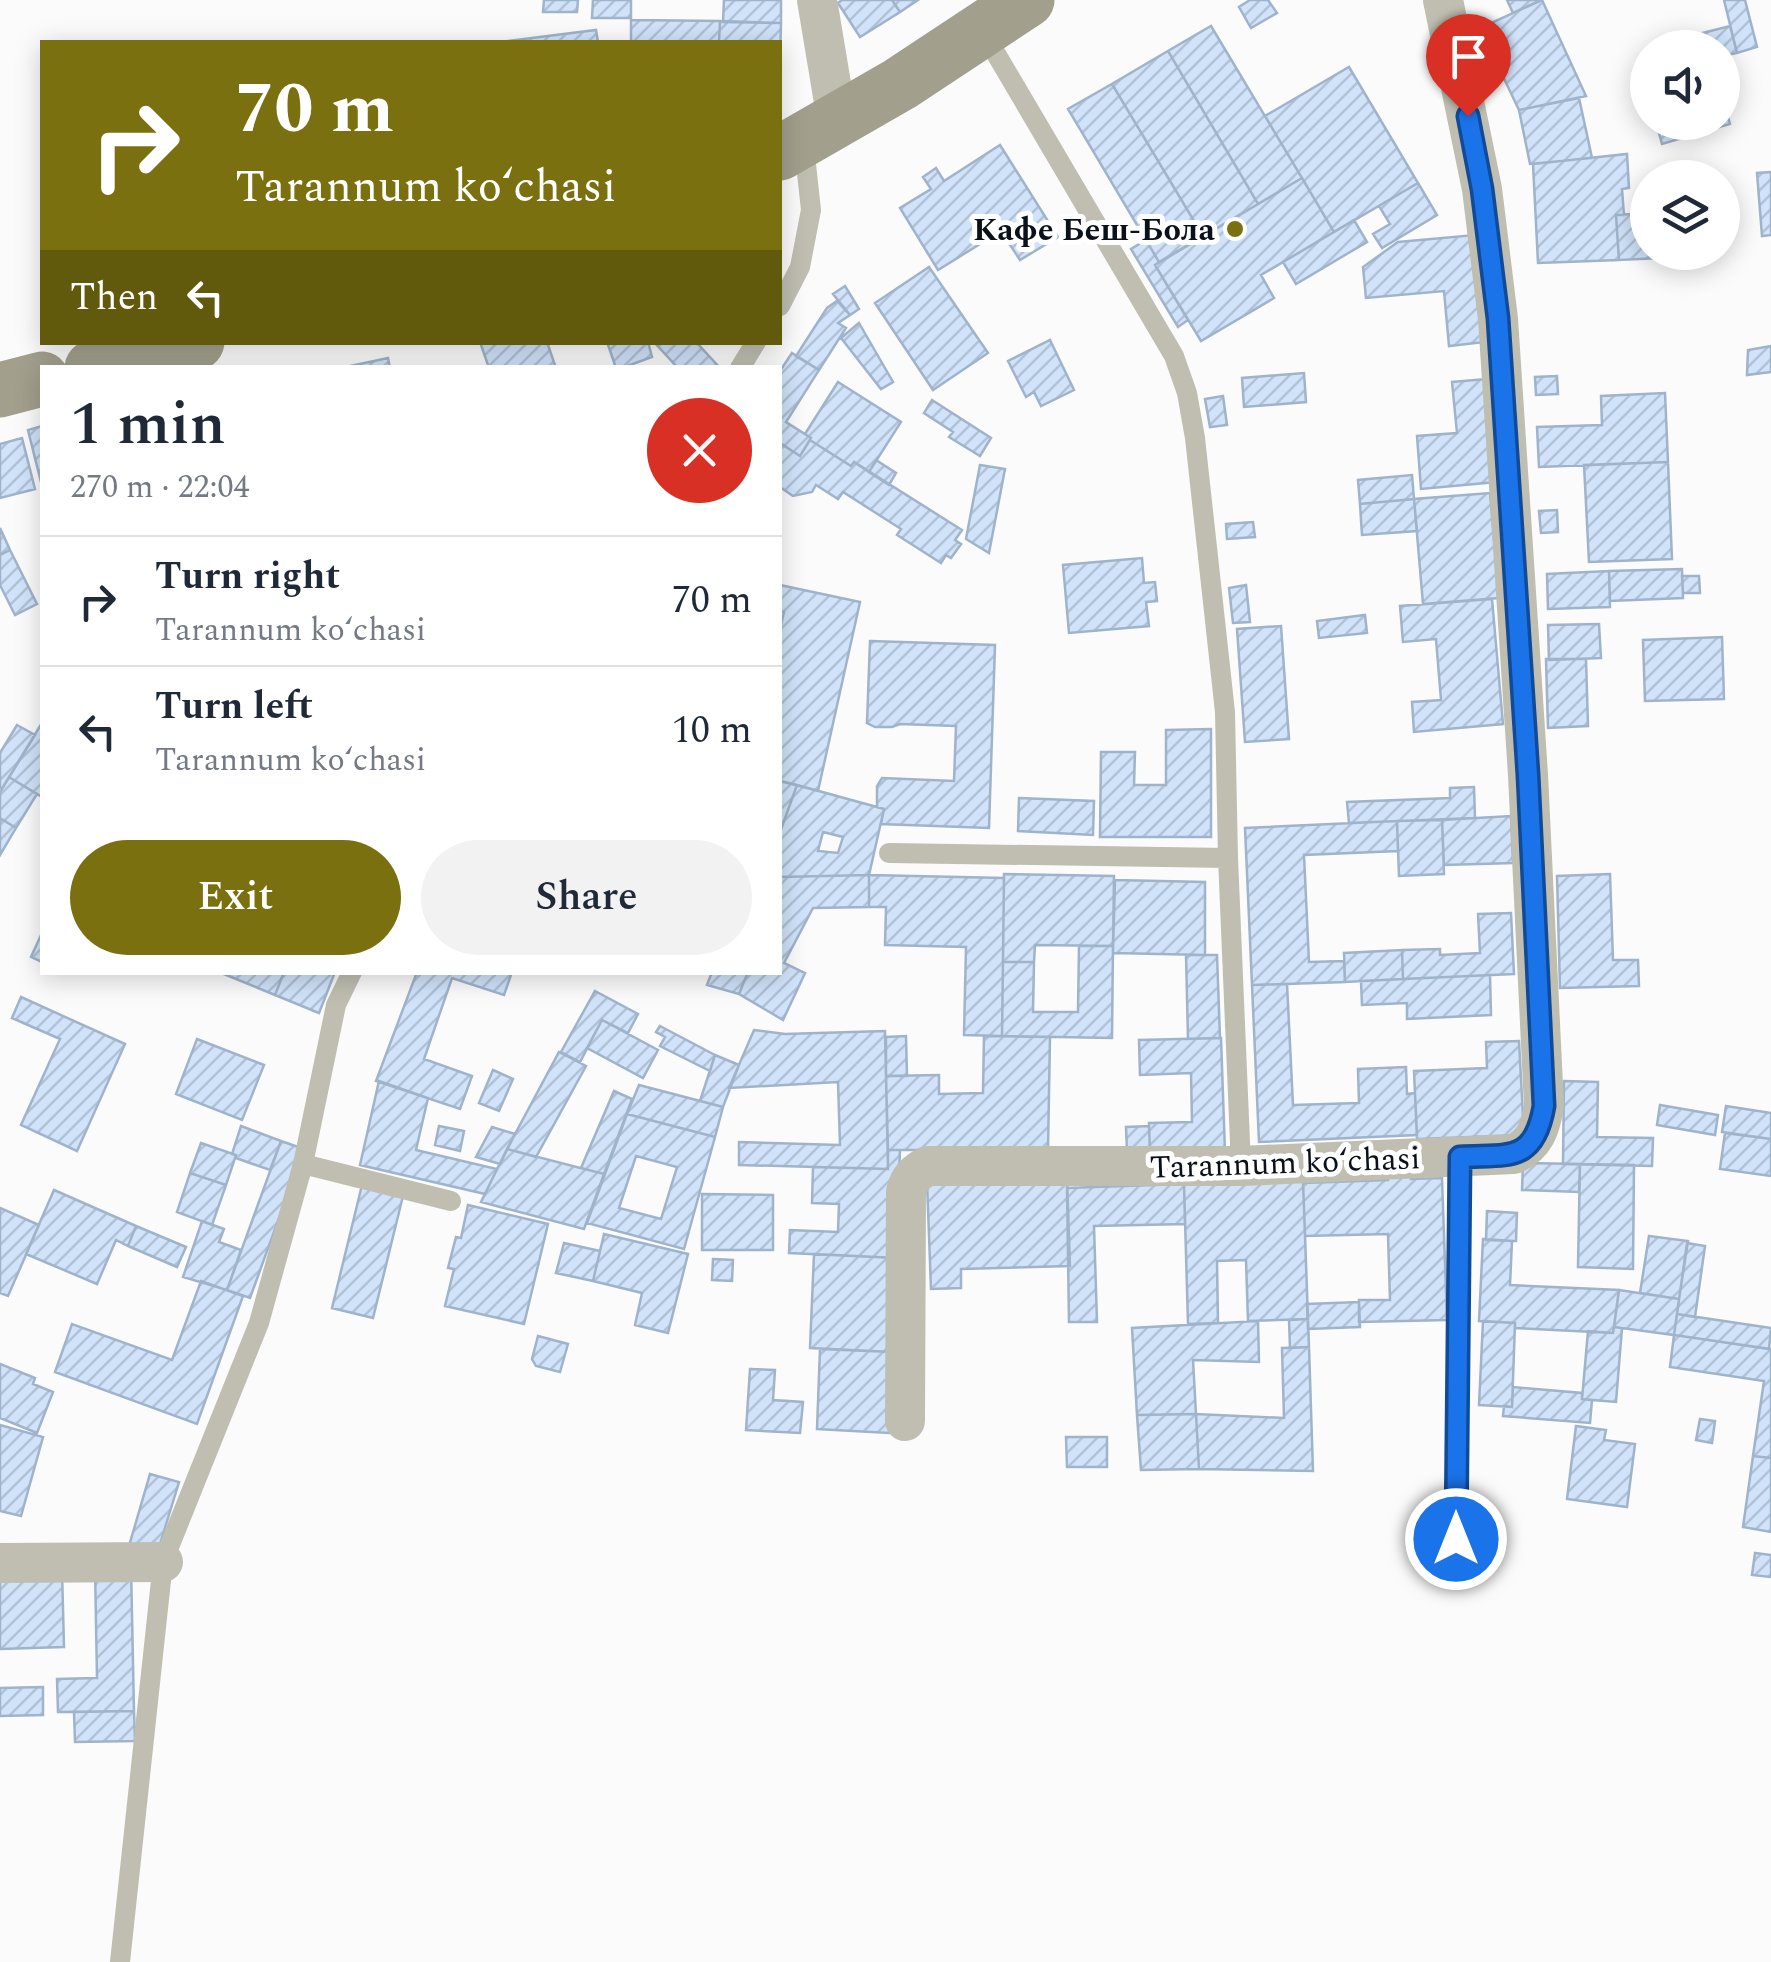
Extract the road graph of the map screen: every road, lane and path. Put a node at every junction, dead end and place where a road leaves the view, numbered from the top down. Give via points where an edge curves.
1 (816, 0) edge
2 (1027, 0) edge
3 (1443, 0) edge
4 (981, 28) junction
5 (807, 137) edge
6 (782, 302) edge
7 (186, 345) edge
8 (104, 365) edge
9 (40, 380) edge
10 (0, 390) edge
11 (889, 853) dead end
12 (1228, 858) junction
13 (351, 975) edge
14 (1460, 1157) junction
15 (303, 1164) junction
16 (1240, 1166) junction
17 (451, 1200) dead end
18 (905, 1422) dead end
19 (1456, 1539) dead end
20 (0, 1562) edge
21 (163, 1562) junction
22 (120, 1962) edge

1 - 5 street
2 - 4 main road
3 - 14 street, Tarannum koʻchasi via 1482,189 1498,318 1544,1106 1526,1148
4 - 5 main road
4 - 12 lane via 1174,356 1187,394 1224,712
5 - 6 lane via 812,210 800,267
7 - 8 main road
9 - 10 main road
11 - 12 lane
12 - 16 lane
13 - 15 lane via 336,1005
14 - 16 street, Tarannum koʻchasi
14 - 19 lane
15 - 17 lane
15 - 21 lane via 259,1324
16 - 18 street, Tarannum koʻchasi via 926,1166 916,1172 906,1192
20 - 21 street
21 - 22 lane

